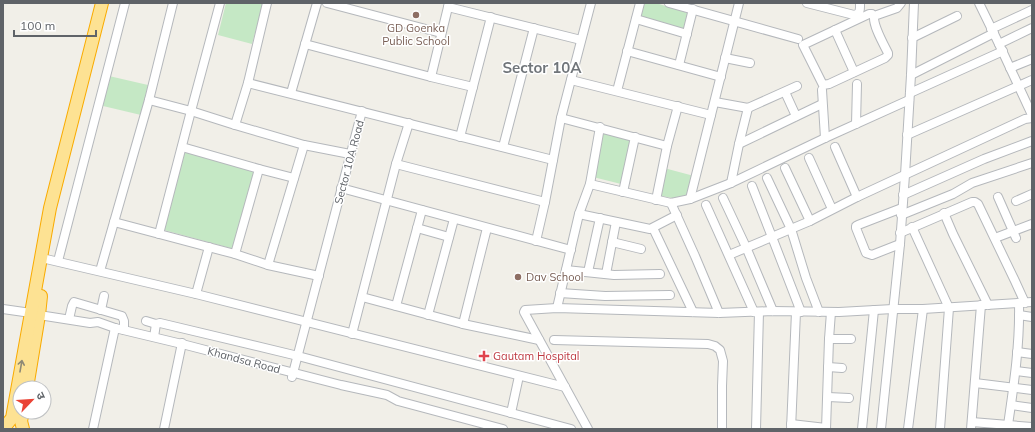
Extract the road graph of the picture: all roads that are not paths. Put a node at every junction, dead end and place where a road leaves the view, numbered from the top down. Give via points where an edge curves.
1 (102, 3) edge
2 (108, 3) edge
3 (125, 3) edge
4 (173, 3) edge
5 (220, 3) edge
6 (268, 3) edge
7 (317, 3) edge
8 (328, 3) edge
9 (591, 3) edge
10 (640, 3) edge
11 (669, 3) edge
12 (739, 3) edge
13 (807, 3) edge
14 (860, 3) edge
15 (901, 3) edge
16 (914, 3) edge
17 (979, 3) edge
18 (448, 5) edge
19 (825, 5) edge
20 (693, 10) junction
21 (1032, 10) edge
22 (874, 16) junction
23 (957, 16) dead end
24 (491, 17) junction
25 (636, 19) junction
26 (735, 21) junction
27 (534, 28) junction
28 (1032, 28) edge
29 (835, 30) junction
30 (993, 31) junction
31 (441, 33) junction
32 (687, 34) junction
33 (912, 38) junction
34 (798, 39) dead end
35 (581, 40) junction
36 (306, 44) junction
37 (1001, 47) junction
38 (627, 51) junction
39 (725, 58) junction
40 (1032, 59) edge
41 (750, 63) dead end
42 (679, 65) junction
43 (1010, 68) junction
44 (854, 72) junction
45 (911, 75) junction
46 (430, 77) junction
47 (721, 77) junction
48 (571, 80) junction
49 (1032, 80) edge
50 (248, 83) junction
51 (858, 84) dead end
52 (797, 86) dead end
53 (1018, 86) junction
54 (473, 87) junction
55 (822, 90) dead end
56 (617, 91) junction
57 (785, 92) junction
58 (291, 93) junction
59 (910, 97) junction
60 (148, 100) junction
61 (715, 102) junction
62 (822, 104) junction
63 (678, 106) junction
64 (748, 108) junction
65 (191, 111) junction
66 (362, 111) junction
67 (711, 114) junction
68 (796, 116) junction
69 (1032, 116) edge
70 (561, 118) junction
71 (409, 123) junction
72 (856, 124) junction
73 (234, 125) junction
74 (600, 127) junction
75 (907, 135) junction
76 (460, 137) junction
77 (635, 137) junction
78 (825, 138) junction
79 (1032, 141) edge
80 (304, 144) junction
81 (739, 144) junction
82 (667, 146) junction
83 (503, 147) junction
84 (835, 147) dead end
85 (182, 148) junction
86 (350, 154) junction
87 (809, 158) dead end
88 (553, 160) junction
89 (1032, 162) edge
90 (396, 164) junction
91 (785, 168) dead end
92 (259, 169) junction
93 (905, 175) junction
94 (294, 178) junction
95 (766, 178) dead end
96 (731, 183) junction
97 (590, 184) junction
98 (752, 186) dead end
99 (341, 188) junction
100 (623, 192) junction
101 (1032, 194) edge
102 (903, 195) junction
103 (857, 197) junction
104 (998, 197) dead end
105 (723, 198) dead end
106 (690, 199) junction
107 (656, 200) junction
108 (387, 201) junction
109 (1016, 201) dead end
110 (545, 202) junction
111 (671, 203) junction
112 (706, 205) dead end
113 (422, 210) junction
114 (832, 210) junction
115 (902, 211) junction
116 (944, 213) junction
117 (579, 214) junction
118 (677, 215) junction
119 (600, 218) junction
120 (454, 219) junction
121 (810, 221) junction
122 (114, 222) junction
123 (616, 222) junction
124 (1032, 224) edge
125 (912, 227) junction
126 (417, 228) junction
127 (487, 228) junction
128 (653, 228) junction
129 (791, 229) junction
130 (900, 233) junction
131 (159, 234) junction
132 (1014, 235) junction
133 (450, 237) junction
134 (772, 238) junction
135 (994, 238) junction
136 (536, 241) junction
137 (612, 242) junction
138 (900, 244) junction
139 (209, 247) junction
140 (746, 247) junction
141 (641, 249) dead end
142 (571, 250) junction
143 (235, 254) junction
144 (729, 255) junction
145 (52, 260) junction
146 (268, 265) junction
147 (566, 270) junction
148 (100, 271) junction
149 (588, 272) junction
150 (606, 274) junction
151 (660, 274) dead end
152 (318, 276) junction
153 (560, 293) junction
154 (196, 294) junction
155 (670, 295) dead end
156 (104, 296) dead end
157 (362, 297) junction
158 (1025, 303) edge
159 (984, 305) junction
160 (396, 306) junction
161 (557, 308) junction
162 (949, 308) junction
163 (3, 309) edge
164 (923, 309) junction
165 (101, 310) junction
166 (874, 310) junction
167 (893, 310) junction
168 (773, 311) junction
169 (693, 312) junction
170 (756, 312) junction
171 (798, 312) junction
172 (818, 312) junction
173 (831, 312) junction
174 (719, 313) junction
175 (35, 314) junction
176 (428, 315) junction
177 (1019, 315) junction
178 (1032, 317) edge
179 (69, 319) junction
180 (146, 321) dead end
181 (307, 322) junction
182 (156, 324) junction
183 (463, 324) junction
184 (114, 330) junction
185 (124, 330) junction
186 (352, 334) junction
187 (154, 337) junction
188 (829, 339) junction
189 (851, 339) dead end
190 (539, 340) junction
191 (554, 340) dead end
192 (181, 346) junction
193 (1017, 352) junction
194 (1032, 354) edge
195 (298, 356) junction
196 (828, 367) junction
197 (842, 368) dead end
198 (1016, 371) junction
199 (1032, 372) edge
200 (293, 375) junction
201 (519, 376) junction
202 (28, 380) edge
203 (975, 384) junction
204 (565, 387) junction
205 (1014, 388) junction
206 (1032, 390) edge
207 (828, 397) junction
208 (848, 398) dead end
209 (1011, 405) junction
210 (1032, 408) edge
211 (511, 413) junction
212 (972, 425) edge
213 (1008, 425) junction
214 (791, 427) edge
215 (1029, 427) edge
216 (826, 428) edge
217 (3, 429) edge
218 (93, 429) edge
219 (164, 429) edge
220 (504, 429) edge
221 (571, 429) edge
222 (588, 429) edge
223 (722, 429) edge
224 (756, 429) edge
225 (862, 429) edge
226 (881, 429) edge
227 (908, 429) edge
228 (940, 429) edge

1 - 175 highway via 50,208
2 - 145 highway via 59,198
3 - 145 street
4 - 60 street
5 - 65 street
6 - 50 street
7 - 36 street
8 - 31 street
9 - 35 street
10 - 25 street
11 - 20 street
12 - 26 street
13 - 19 street
14 - 19 street via 860,12 856,15
15 - 22 street via 897,8
16 - 33 street
17 - 30 street
18 - 24 street
18 - 31 street
20 - 26 street
20 - 32 street
21 - 30 street
22 - 29 street via 869,14
22 - 44 street via 888,55
23 - 33 street
24 - 27 street
24 - 54 street
25 - 32 street
25 - 38 street
26 - 34 street
26 - 39 street
27 - 35 street
27 - 83 street
28 - 37 street
29 - 44 street
29 - 44 street via 803,45 823,85
30 - 37 street
30 - 45 street
31 - 46 street
32 - 42 street
33 - 45 street
35 - 48 street
36 - 46 street
36 - 58 street
37 - 43 street
37 - 59 street
38 - 42 street
38 - 56 street
39 - 41 street
39 - 47 street
40 - 43 street
42 - 47 street
43 - 53 street
45 - 59 street
46 - 54 street
47 - 61 street
48 - 56 street
48 - 70 street
49 - 53 street
50 - 58 street
50 - 73 street
51 - 72 street
52 - 57 street
53 - 69 street
53 - 75 street
54 - 76 street
55 - 62 street
56 - 63 street
57 - 64 street
57 - 68 street
58 - 66 street
59 - 72 street
59 - 75 street
60 - 65 street
60 - 122 street
61 - 64 street
61 - 67 street
62 - 68 street
62 - 78 street
63 - 67 street
63 - 82 street
64 - 81 street
65 - 73 street
65 - 85 street
66 - 71 street, Sector 10A Road
66 - 86 street, Sector 10A Road
67 - 106 street
68 - 81 street
69 - 93 street
70 - 74 street
70 - 88 street
71 - 76 street, Sector 10A Road
71 - 90 street
72 - 78 street
73 - 80 street
74 - 77 street
74 - 97 street
75 - 93 street
76 - 83 street, Sector 10A Road
77 - 82 street
77 - 100 street
78 - 96 street
79 - 102 street
80 - 86 street
80 - 94 street
81 - 96 street
82 - 107 street
83 - 88 street, Sector 10A Road
84 - 103 street
85 - 92 street
85 - 131 street
86 - 99 street, Sector 10A Road
87 - 114 street
88 - 110 street
89 - 115 street via 972,183 953,194
90 - 108 street
90 - 110 street
91 - 121 street
92 - 94 street
92 - 143 street
93 - 102 street
93 - 103 street
94 - 146 street
95 - 129 street
96 - 106 street
97 - 100 street
97 - 117 street
98 - 134 street
99 - 108 street
99 - 152 street, Sector 10A Road
100 - 107 street
101 - 109 street
102 - 115 street
103 - 114 street
104 - 132 street
105 - 140 street
106 - 111 street
107 - 111 street
108 - 113 street
108 - 157 street
110 - 136 street
111 - 118 street
112 - 144 street
113 - 120 street
113 - 126 street
114 - 121 street
115 - 130 street
115 - 138 street via 856,226 866,253 872,254
116 - 125 street
116 - 135 street via 976,202
116 - 159 street
117 - 119 street
117 - 142 street
118 - 128 street
118 - 174 street
119 - 123 street
119 - 149 street
120 - 127 street
120 - 133 street
121 - 129 street
122 - 131 street
122 - 148 street
123 - 128 street
123 - 137 street
124 - 132 street
125 - 130 street
125 - 162 street
126 - 133 street
126 - 160 street
127 - 136 street
127 - 183 street
128 - 169 street
129 - 134 street
129 - 172 street
130 - 138 street
131 - 139 street
132 - 135 street
133 - 176 street
134 - 140 street
134 - 171 street
135 - 158 street
136 - 142 street
137 - 141 street
137 - 150 street
138 - 167 street
139 - 143 street
139 - 154 street
140 - 144 street
140 - 168 street
142 - 147 street
143 - 146 street
144 - 170 street
145 - 148 street
145 - 175 highway
146 - 152 street
147 - 149 street
147 - 153 street
148 - 154 street
149 - 150 street
150 - 151 street
152 - 181 street, Sector 10A Road
153 - 155 street via 605,296
153 - 161 street
154 - 181 street
156 - 165 street
157 - 160 street
157 - 186 street
158 - 159 street
158 - 177 street
159 - 162 street
159 - 203 street
160 - 176 street
161 - 169 street
161 - 190 street via 524,311
162 - 164 street
162 - 228 street
163 - 175 street, Khandsa Road
164 - 167 street
164 - 227 street
165 - 179 street via 74,302
165 - 185 street via 122,316
166 - 167 street
166 - 173 street
166 - 225 street
167 - 226 street
168 - 170 street
168 - 171 street
169 - 174 street
170 - 174 street
170 - 224 street
171 - 172 street
171 - 214 street
172 - 173 street
173 - 188 street
175 - 179 street, Khandsa Road
175 - 202 highway
217 -> 175 highway via 12,418
176 - 183 street
177 - 178 street
177 - 193 street
179 - 184 street, Khandsa Road
180 - 182 street
181 - 186 street
181 - 195 street, Sector 10A Road
182 - 187 street
182 - 195 street
183 - 190 street
184 - 185 street, Khandsa Road
184 - 192 street, Khandsa Road
184 - 218 street
185 - 187 street, Khandsa Road
186 - 201 street
187 - 192 street, Khandsa Road
188 - 189 street
188 - 196 street
190 - 204 street
191 - 223 street via 715,346 720,350 723,361
192 - 200 street, Khandsa Road
192 - 219 street
193 - 194 street
193 - 198 street
195 - 200 street, Sector 10A Road
195 - 211 street
196 - 197 street
196 - 207 street
198 - 199 street
198 - 205 street
200 - 220 street, Khandsa Road via 386,395
201 - 204 street
201 - 211 street
203 - 205 street
203 - 212 street
204 - 222 street
205 - 206 street
205 - 209 street
207 - 208 street
207 - 216 street
209 - 210 street
209 - 213 street
211 - 221 street
212 - 213 street
213 - 215 street
214 - 216 street

